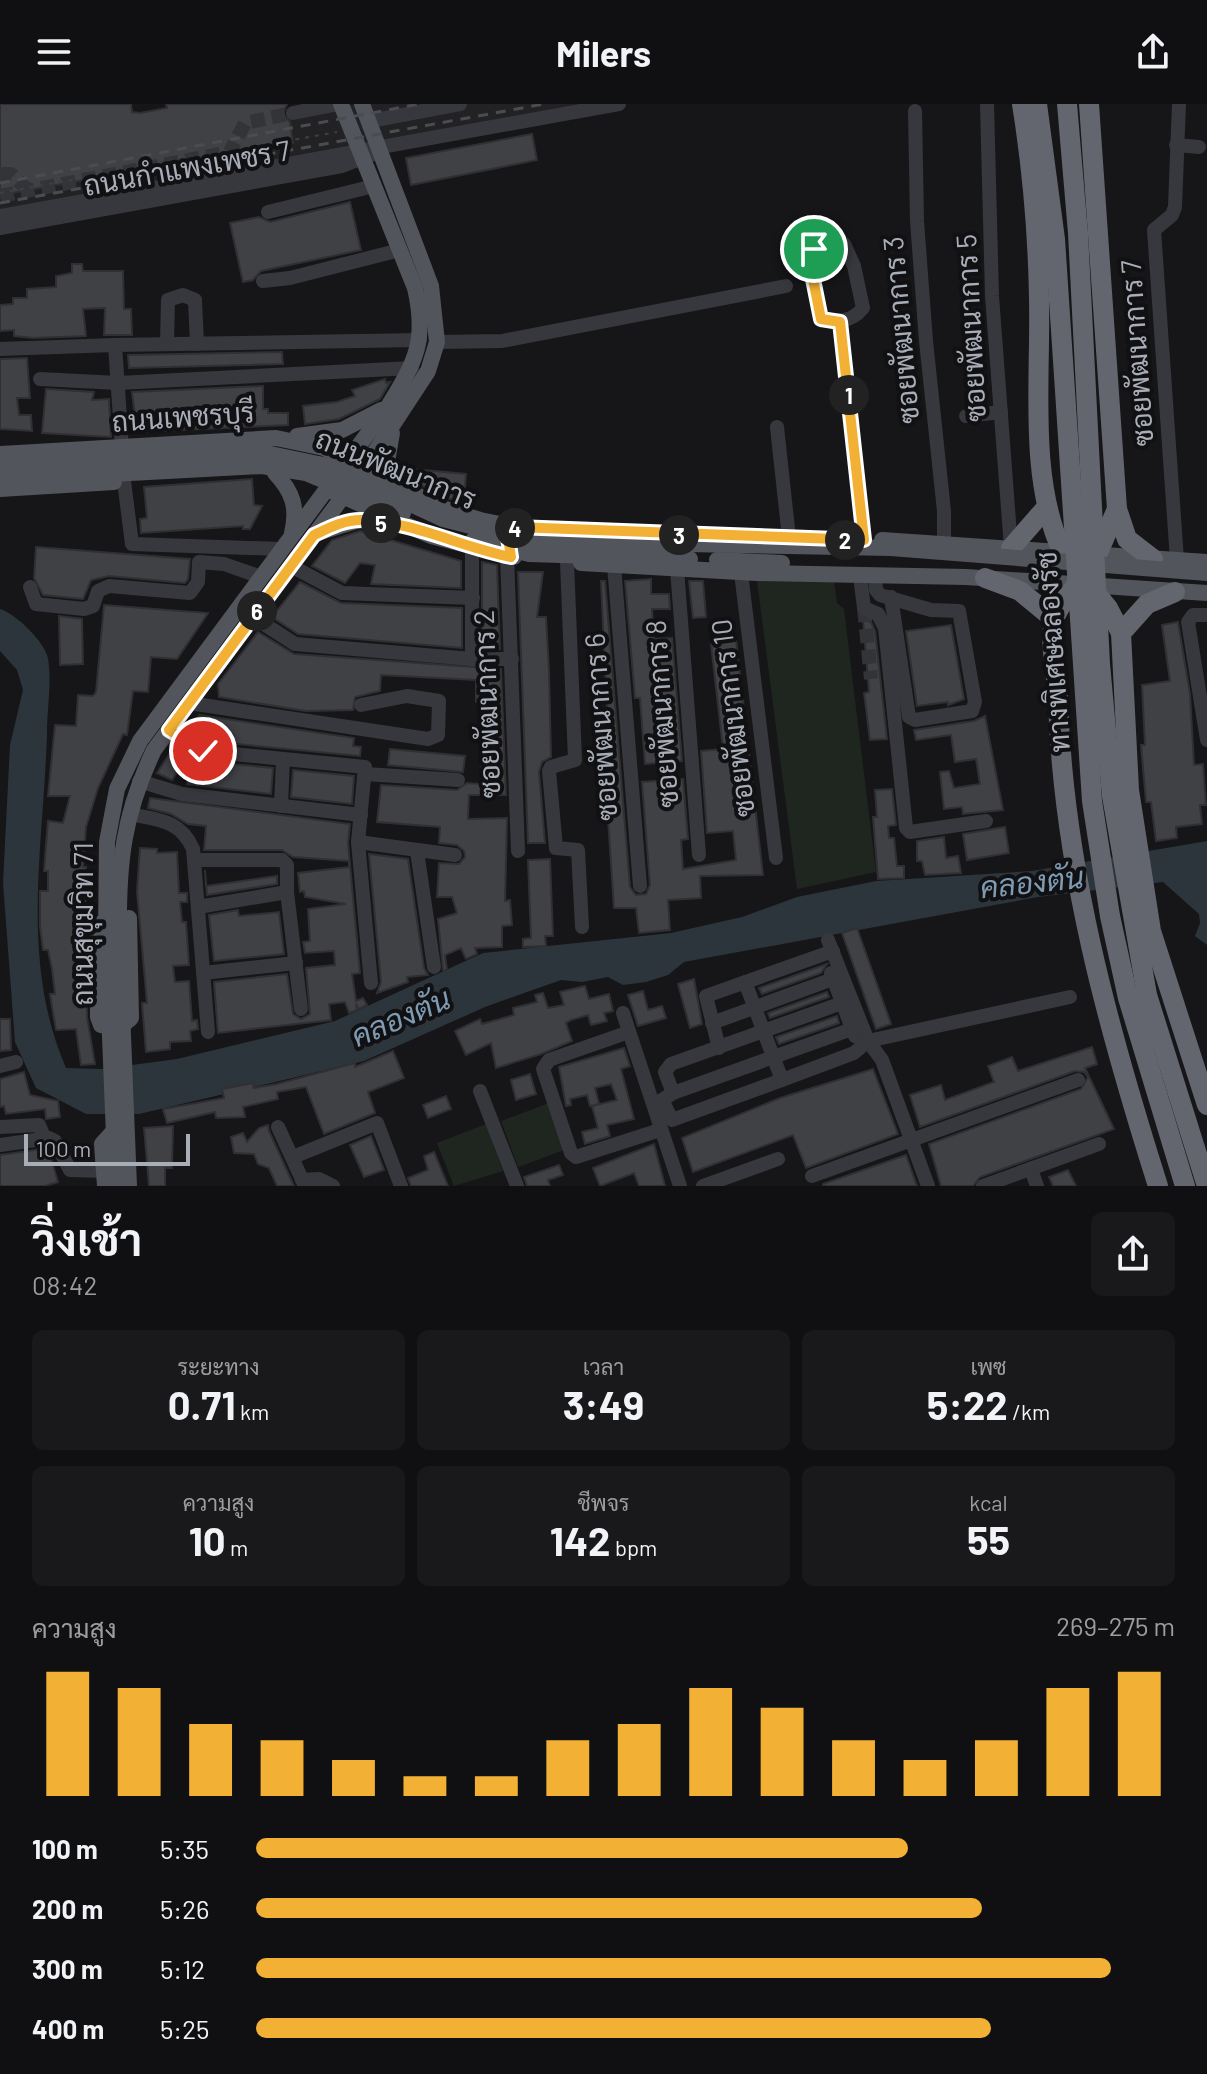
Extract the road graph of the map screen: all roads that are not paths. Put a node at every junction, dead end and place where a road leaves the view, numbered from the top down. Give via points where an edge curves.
1 (340, 104) edge
2 (362, 104) edge
3 (460, 104) edge
4 (619, 104) edge
5 (987, 104) edge
6 (1022, 104) edge
7 (1037, 104) edge
8 (1067, 104) edge
9 (1089, 104) edge
10 (1179, 104) edge
11 (915, 111) dead end
12 (293, 113) tunnel mouth
13 (370, 121) junction
14 (1176, 145) junction
15 (1199, 147) dead end
16 (380, 149) junction
17 (362, 155) junction
18 (374, 186) junction
19 (268, 212) dead end
20 (0, 216) edge
21 (0, 228) edge
22 (400, 250) junction
23 (263, 281) dead end
24 (786, 286) dead end
25 (840, 322) junction
26 (429, 341) junction
27 (167, 344) junction
28 (197, 344) junction
29 (115, 345) junction
30 (0, 349) edge
31 (412, 368) junction
32 (40, 379) dead end
33 (118, 383) junction
34 (395, 409) junction
35 (1001, 412) junction
36 (966, 416) dead end
37 (777, 427) dead end
38 (276, 438) junction
39 (122, 448) junction
40 (0, 454) edge
41 (347, 458) junction
42 (236, 459) junction
43 (0, 466) edge
44 (365, 467) junction
45 (93, 468) junction
46 (0, 473) edge
47 (275, 473) junction
48 (0, 480) edge
49 (148, 480) junction
50 (124, 481) junction
51 (326, 488) junction
52 (400, 488) junction
53 (0, 489) edge
54 (342, 496) junction
55 (1045, 509) junction
56 (1117, 509) junction
57 (515, 527) junction
58 (412, 529) junction
59 (292, 534) junction
60 (314, 535) junction
61 (789, 538) junction
62 (864, 540) junction
63 (944, 543) junction
64 (1011, 548) junction
65 (281, 549) junction
66 (472, 549) junction
67 (158, 551) dead end
68 (1063, 553) junction
69 (1097, 555) junction
70 (509, 556) junction
71 (1153, 559) junction
72 (1177, 560) junction
73 (199, 562) junction
74 (567, 562) junction
75 (1207, 562) edge
76 (683, 564) junction
77 (614, 565) junction
78 (291, 566) junction
79 (741, 573) junction
80 (1207, 573) edge
81 (867, 576) junction
82 (261, 577) junction
83 (976, 578) junction
84 (30, 587) dead end
85 (1083, 589) junction
86 (1175, 592) junction
87 (1207, 593) edge
88 (891, 597) junction
89 (473, 598) junction
90 (1207, 615) edge
91 (253, 617) junction
92 (1054, 619) junction
93 (1121, 635) junction
94 (1055, 640) junction
95 (472, 659) junction
96 (512, 659) junction
97 (189, 703) junction
98 (361, 705) dead end
99 (169, 730) junction
100 (1207, 740) edge
101 (283, 759) junction
102 (365, 770) junction
103 (458, 780) dead end
104 (139, 781) junction
105 (281, 806) junction
106 (129, 814) junction
107 (361, 815) junction
108 (986, 821) dead end
109 (358, 842) junction
110 (115, 844) junction
111 (417, 851) junction
112 (518, 851) dead end
113 (455, 855) dead end
114 (699, 855) dead end
115 (776, 858) dead end
116 (194, 860) junction
117 (640, 886) dead end
118 (287, 892) junction
119 (198, 907) junction
120 (582, 927) dead end
121 (112, 936) junction
122 (828, 948) junction
123 (296, 963) junction
124 (434, 967) dead end
125 (203, 973) junction
126 (833, 979) junction
127 (745, 982) junction
128 (371, 983) dead end
129 (1070, 997) dead end
130 (842, 1003) junction
131 (755, 1007) junction
132 (301, 1009) dead end
133 (623, 1013) dead end
134 (712, 1023) junction
135 (852, 1029) junction
136 (208, 1032) dead end
137 (629, 1032) junction
138 (764, 1032) junction
139 (864, 1045) junction
140 (719, 1048) junction
141 (774, 1058) junction
142 (16, 1062) dead end
143 (0, 1066) edge
144 (782, 1080) junction
145 (1078, 1080) dead end
146 (480, 1091) dead end
147 (673, 1093) junction
148 (1207, 1105) edge
149 (0, 1127) edge
150 (278, 1127) dead end
151 (660, 1130) junction
152 (45, 1139) junction
153 (911, 1140) junction
154 (1099, 1144) dead end
155 (0, 1145) edge
156 (293, 1157) junction
157 (778, 1159) dead end
158 (1031, 1169) junction
159 (812, 1176) dead end
160 (105, 1178) edge
161 (303, 1183) edge
162 (116, 1186) edge
163 (129, 1186) edge
164 (137, 1186) edge
165 (333, 1186) edge
166 (401, 1186) edge
167 (517, 1186) edge
168 (680, 1186) edge
169 (703, 1186) edge
170 (928, 1186) edge
171 (983, 1186) edge
172 (1037, 1186) edge
173 (1158, 1186) edge
174 (1185, 1186) edge
175 (1207, 1186) edge

1 - 12 street
1 - 17 main road
2 - 13 main road
3 - 13 street
4 - 16 street, ถนนกำแพงเพชร 7
5 - 35 street, ซอยพัฒนาการ 5
6 - 55 highway via 1034,234
7 - 174 highway, ทางพิเศษฉลองรัช, bridge via 1055,239 1092,801 1128,998
8 - 175 highway, ทางพิเศษฉลองรัช, bridge via 1112,796 1147,995
9 - 56 highway
10 - 14 street, ซอยพัฒนาการ 7
11 - 63 street, ซอยพัฒนาการ 3 via 917,221
13 - 16 main road
14 - 15 street
14 - 72 street, ซอยพัฒนาการ 7 via 1175,207 1154,230
16 - 17 street, ถนนกำแพงเพชร 7
16 - 26 main road via 431,286
17 - 18 main road
17 - 20 street, ถนนกำแพงเพชร 7
17 - 21 street, ถนนกำแพงเพชร 7
18 - 19 street
18 - 22 main road
22 - 23 street
22 - 26 main road
24 - 26 street via 502,341
25 - 25 street via 821,319 809,259 814,249 844,244 863,308
25 - 62 street
26 - 28 street
26 - 31 main road
26 - 34 main road via 428,371
27 - 28 street
27 - 28 street via 168,300 183,295 195,300
27 - 29 street
29 - 30 street
29 - 33 street
31 - 33 street
31 - 34 main road
32 - 33 street
33 - 39 street
34 - 38 main road via 342,430
34 - 41 main road, ถนนสุขุมวิท 71
34 - 44 main road, ถนนสุขุมวิท 71
34 - 52 main road via 387,450 390,472
35 - 36 street
35 - 64 street, ซอยพัฒนาการ 5
37 - 61 street
38 - 39 main road, ถนนเพชรบุรี
38 - 41 main road, ถนนเพชรบุรี
39 - 40 main road, ถนนเพชรบุรี
39 - 45 main road
41 - 44 main road, ถนนเพชรบุรี
41 - 51 main road, ถนนสุขุมวิท 71
42 - 43 main road, ถนนเพชรบุรี, bridge
42 - 48 main road, ถนนเพชรบุรี, bridge
42 - 76 main road, ถนนพัฒนาการ, bridge via 306,473 437,528 529,554
42 - 80 main road, ถนนพัฒนาการ, bridge via 285,455 318,463 443,519 530,541 891,548
44 - 52 main road, ถนนพัฒนาการ
44 - 54 main road, ถนนสุขุมวิท 71
45 - 46 main road
45 - 49 main road
47 - 49 main road
47 - 51 main road
47 - 59 main road via 294,499
49 - 50 main road
50 - 53 main road
50 - 65 street via 132,544
51 - 54 main road
51 - 59 main road, ถนนสุขุมวิท 71
52 - 57 main road, ถนนพัฒนาการ via 442,508
54 - 58 main road, ถนนพัฒนาการ
54 - 60 main road, ถนนสุขุมวิท 71
55 - 64 highway
55 - 68 highway
56 - 69 highway
56 - 71 highway via 1127,539
57 - 61 main road, ถนนพัฒนาการ
57 - 70 main road via 508,538
58 - 60 main road via 359,520
58 - 66 main road, ถนนพัฒนาการ
59 - 65 main road, ถนนสุขุมวิท 71
60 - 78 main road, ถนนสุขุมวิท 71
61 - 62 main road, ถนนพัฒนาการ
62 - 63 main road, ถนนพัฒนาการ
63 - 64 main road, ถนนพัฒนาการ
64 - 68 main road, ถนนพัฒนาการ
65 - 82 main road, ถนนสุขุมวิท 71
66 - 70 main road, ถนนพัฒนาการ
66 - 89 street
67 - 73 street via 195,554
68 - 69 main road, ถนนพัฒนาการ
68 - 85 main road
69 - 71 main road, ถนนพัฒนาการ
69 - 85 main road
70 - 74 main road, ถนนพัฒนาการ
70 - 96 street, ซอยพัฒนาการ 2
71 - 72 main road, ถนนพัฒนาการ
72 - 75 main road, ถนนพัฒนาการ
73 - 82 street
73 - 84 street via 198,582 190,593 109,586 84,609 36,604
74 - 77 main road, ถนนพัฒนาการ
74 - 120 street via 575,760 549,771 556,848 578,850
76 - 77 main road, ถนนพัฒนาการ
76 - 79 main road, ถนนพัฒนาการ
76 - 83 main road, ถนนพัฒนาการ via 890,568
76 - 114 street, ซอยพัฒนาการ 8
77 - 117 street, ซอยพัฒนาการ 6
78 - 89 street via 342,593
78 - 91 main road, ถนนสุขุมวิท 71
79 - 81 main road, ถนนพัฒนาการ
79 - 115 street, ซอยพัฒนาการ 10
81 - 83 main road, ถนนพัฒนาการ
81 - 88 street via 876,592
81 - 108 street via 864,608 878,614 885,628 906,828 910,832
82 - 110 main road, ถนนสุขุมวิท 71 via 140,741 117,789
83 - 85 main road, ถนนพัฒนาการ
83 - 92 highway via 1020,591
85 - 86 main road, ถนนพัฒนาการ
85 - 92 highway
85 - 93 highway
86 - 87 main road, ถนนพัฒนาการ
86 - 93 highway via 1147,604
88 - 88 street via 931,610 959,611 975,702 972,711 909,717
89 - 95 street
90 - 100 street via 1193,615 1188,622
91 - 95 street via 295,644
91 - 97 main road, ถนนสุขุมวิท 71
92 - 94 highway
93 - 94 highway
93 - 148 highway via 1129,790 1151,931
94 - 173 highway via 1069,832 1088,933 1124,1079
95 - 96 street
96 - 112 street, ซอยพัฒนาการ 2
97 - 98 street via 428,739 438,735 439,701 407,696
97 - 99 main road, ถนนสุขุมวิท 71
99 - 101 street via 203,751
99 - 104 main road, ถนนสุขุมวิท 71
101 - 102 street
101 - 105 street
102 - 103 street
102 - 107 street
104 - 105 street via 182,794
104 - 106 main road, ถนนสุขุมวิท 71
105 - 107 street
106 - 110 main road, ถนนสุขุมวิท 71
106 - 116 street via 174,823 188,837
107 - 109 street
109 - 111 street
109 - 128 street
110 - 110 main road via 128,863 131,1018 126,1025 108,1028 98,1017 96,871
110 - 121 main road, ถนนสุขุมวิท 71
111 - 113 street
111 - 124 street
116 - 118 street via 282,860 287,865
116 - 119 street
118 - 119 street
118 - 123 street
119 - 125 street
121 - 162 main road, ถนนสุขุมวิท 71, bridge
121 - 163 main road, ถนนสุขุมวิท 71, bridge
122 - 126 street
122 - 127 street
122 - 139 street
123 - 125 street
123 - 132 street
125 - 136 street
126 - 130 street
126 - 131 street
127 - 131 street
127 - 134 street via 706,996
129 - 139 street
130 - 135 street
130 - 138 street
131 - 134 street
131 - 138 street
133 - 137 street
134 - 140 street
135 - 139 street
135 - 141 street
137 - 151 street
137 - 151 street via 549,1060 543,1069 576,1157
138 - 140 street
138 - 141 street
139 - 144 street
139 - 153 street via 882,1060
140 - 147 street via 666,1067
141 - 144 street
141 - 147 street
142 - 143 street
144 - 147 street via 672,1120 662,1100
145 - 153 street
146 - 167 street
149 - 152 street via 39,1125
150 - 156 street
151 - 168 street
152 - 155 street
152 - 160 street via 55,1141 70,1170
153 - 159 street
153 - 170 street
154 - 158 street
156 - 161 street
156 - 166 street via 377,1123
157 - 169 street
158 - 171 street
158 - 172 street
160 - 164 main road via 105,1136 132,1133
161 - 165 street via 319,1179

